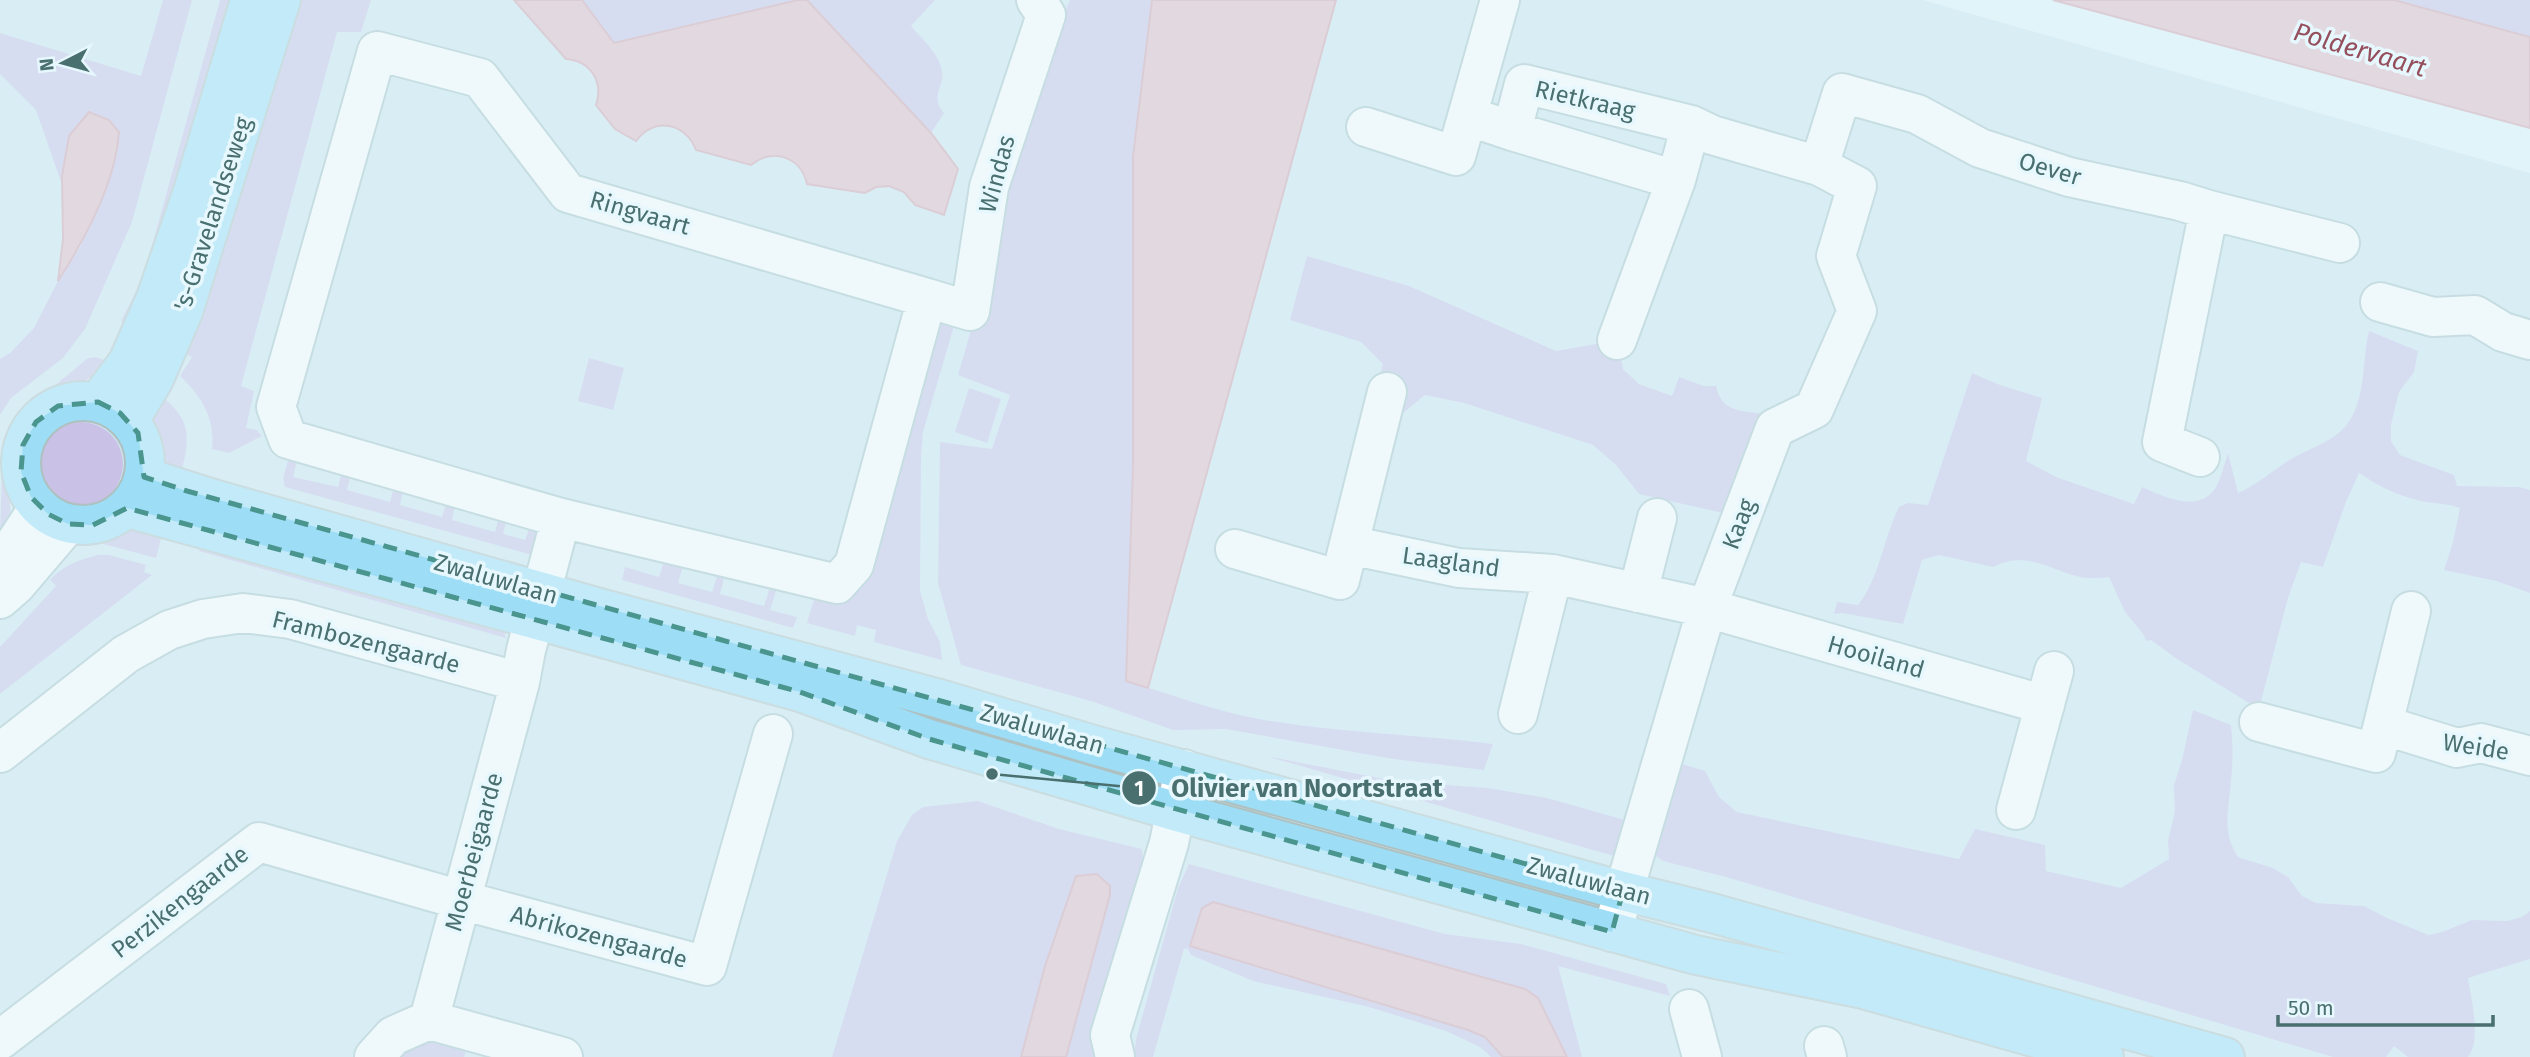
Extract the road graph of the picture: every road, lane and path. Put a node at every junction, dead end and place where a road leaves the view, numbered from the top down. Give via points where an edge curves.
1 (250, 0) edge
2 (281, 0) edge
3 (1036, 0) edge
4 (1500, 0) edge
5 (1468, 116) junction
6 (1691, 125) junction
7 (1366, 127) dead end
8 (1511, 131) junction
9 (1819, 166) junction
10 (1676, 180) junction
11 (2209, 210) junction
12 (2340, 243) dead end
13 (927, 298) junction
14 (2380, 302) dead end
15 (1617, 340) dead end
16 (2530, 340) edge
17 (1387, 392) dead end
18 (113, 412) junction
19 (2200, 457) dead end
20 (135, 492) junction
21 (54, 515) junction
22 (561, 518) junction
23 (1657, 518) dead end
24 (1349, 545) junction
25 (1236, 549) dead end
26 (0, 560) edge
27 (1553, 574) junction
28 (1638, 593) junction
29 (0, 599) edge
30 (538, 605) junction
31 (1707, 608) junction
32 (2411, 611) dead end
33 (520, 682) junction
34 (1518, 714) dead end
35 (2259, 722) dead end
36 (2383, 725) junction
37 (773, 734) dead end
38 (0, 753) edge
39 (2530, 756) edge
40 (1184, 769) junction
41 (2016, 810) dead end
42 (1174, 811) junction
43 (1623, 891) junction
44 (461, 900) junction
45 (1612, 932) junction
46 (1689, 1009) dead end
47 (429, 1020) junction
48 (0, 1040) edge
49 (0, 1048) edge
50 (7, 1057) edge
51 (374, 1057) edge
52 (563, 1057) edge
53 (1115, 1057) edge
54 (1702, 1057) edge
55 (2104, 1057) edge
56 (2225, 1057) edge

1 - 18 main road, 's-Gravelandseweg via 194,188
2 - 18 main road, 's-Gravelandseweg via 183,312 154,379
3 - 13 street, Windas via 1046,15 989,187 970,311
4 - 5 street
5 - 7 street via 1456,156
5 - 8 street, Rietkraag
6 - 8 street, Rietkraag via 1524,84
6 - 9 street, Rietkraag
6 - 10 street
8 - 10 street, Rietkraag
9 - 11 street, Oever via 1842,93 1917,114 1980,148 2069,177
9 - 31 street, Kaag via 1857,186 1836,256 1857,311 1814,409 1776,428
10 - 15 street
11 - 12 street, Oever
11 - 19 street via 2162,442
13 - 22 street, Ringvaart via 854,565 837,584
13 - 22 street, Ringvaart via 569,193 480,78 377,51 276,407 288,439
14 - 16 street via 2433,317 2475,316
17 - 24 street
18 - 20 main road via 144,447 145,462
18 - 21 main road via 71,402 36,422 29,433 21,472 25,484
20 - 21 main road via 117,516 93,525
20 - 30 main road, Zwaluwlaan
21 - 26 street via 16,542
21 - 29 street via 16,585
22 - 30 street
23 - 28 street
24 - 25 street via 1340,580
24 - 27 street, Laagland via 1459,568
27 - 28 street, Laagland
27 - 34 street
28 - 31 street, Laagland
30 - 33 street, Moerbeigaarde
30 - 40 main road, Zwaluwlaan via 948,701
30 - 42 main road, Zwaluwlaan via 929,739
31 - 41 street, Hooiland via 2049,688
31 - 43 street, Kaag
32 - 36 street
33 - 38 street, Frambozengaarde via 290,619 243,613 169,630 126,654
33 - 44 street, Moerbeigaarde
35 - 36 street via 2376,752
36 - 39 street, Weide via 2457,748 2481,743
37 - 44 street, Abrikozengaarde via 707,966
40 - 42 street
40 - 43 main road, Zwaluwlaan
42 - 45 main road, Zwaluwlaan
42 - 53 street via 1169,843 1110,1035
43 - 45 street, Kaag
43 - 56 main road, Zwaluwlaan
44 - 47 street, Moerbeigaarde
44 - 48 street, Perzikengaarde via 259,842
45 - 55 main road, Zwaluwlaan via 1696,955 1863,989
46 - 54 street
47 - 51 street via 393,1036
47 - 52 street
49 - 50 street

